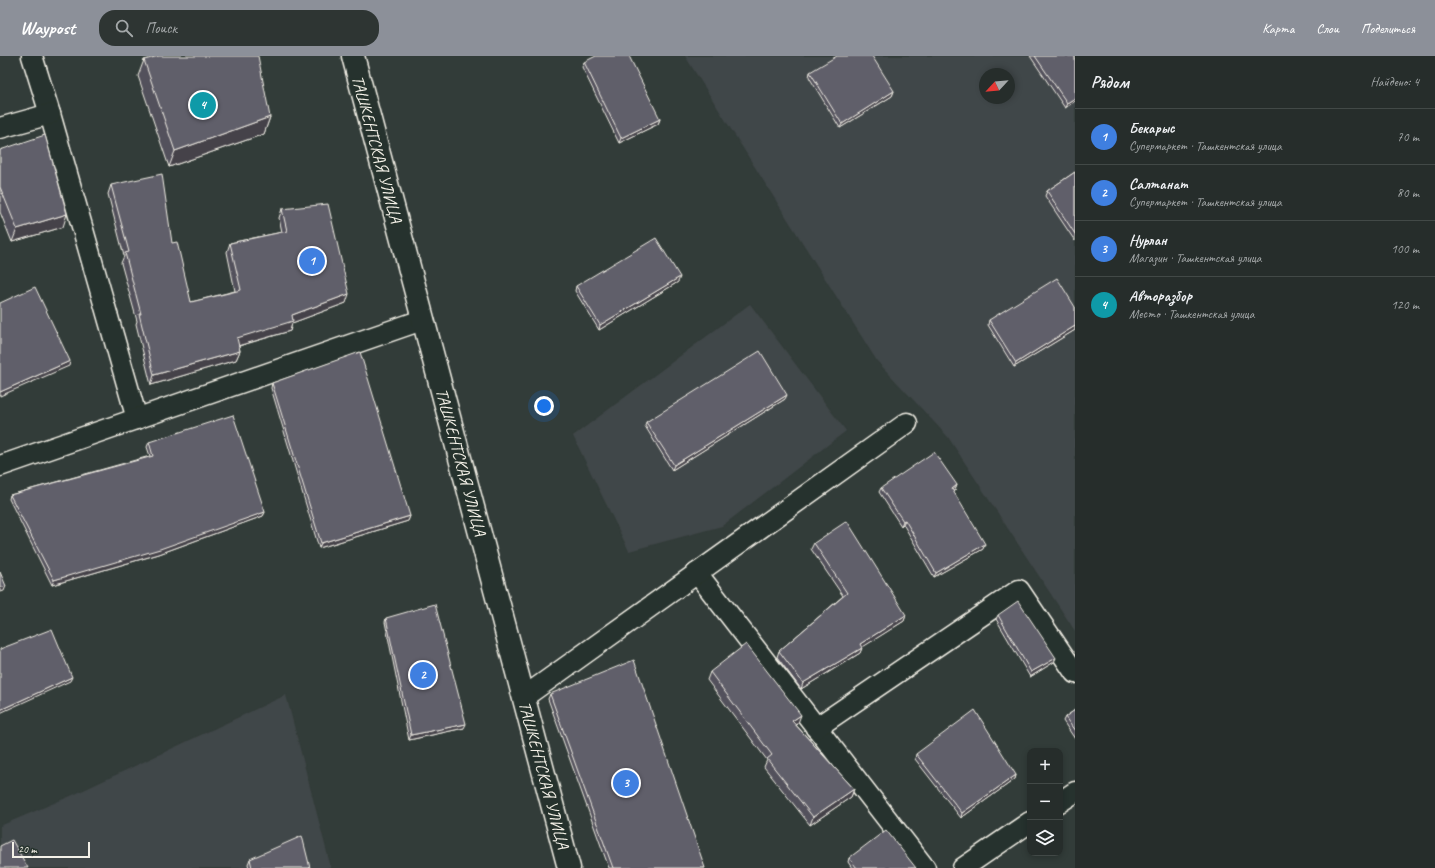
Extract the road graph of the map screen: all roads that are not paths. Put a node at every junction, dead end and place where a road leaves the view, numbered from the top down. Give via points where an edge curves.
1 (32, 56) edge
2 (353, 56) edge
3 (50, 114) junction
4 (0, 128) edge
5 (422, 320) junction
6 (137, 419) junction
7 (907, 423) dead end
8 (0, 466) edge
9 (697, 573) junction
10 (1075, 673) edge
11 (524, 697) junction
12 (816, 728) junction
13 (1075, 792) edge
14 (1063, 800) edge
15 (1027, 824) edge
16 (569, 868) edge
17 (925, 868) edge
18 (963, 868) edge

1 - 3 street
2 - 5 main road, ТАШКЕНТСКАЯ УЛИЦА
3 - 4 street
3 - 6 street
5 - 6 street
5 - 11 main road, ТАШКЕНТСКАЯ УЛИЦА
6 - 8 street
7 - 9 street
9 - 11 street
9 - 12 street
10 - 12 street via 1019,590
11 - 16 main road, ТАШКЕНТСКАЯ УЛИЦА
12 - 17 street
13 - 14 street
15 - 18 street

